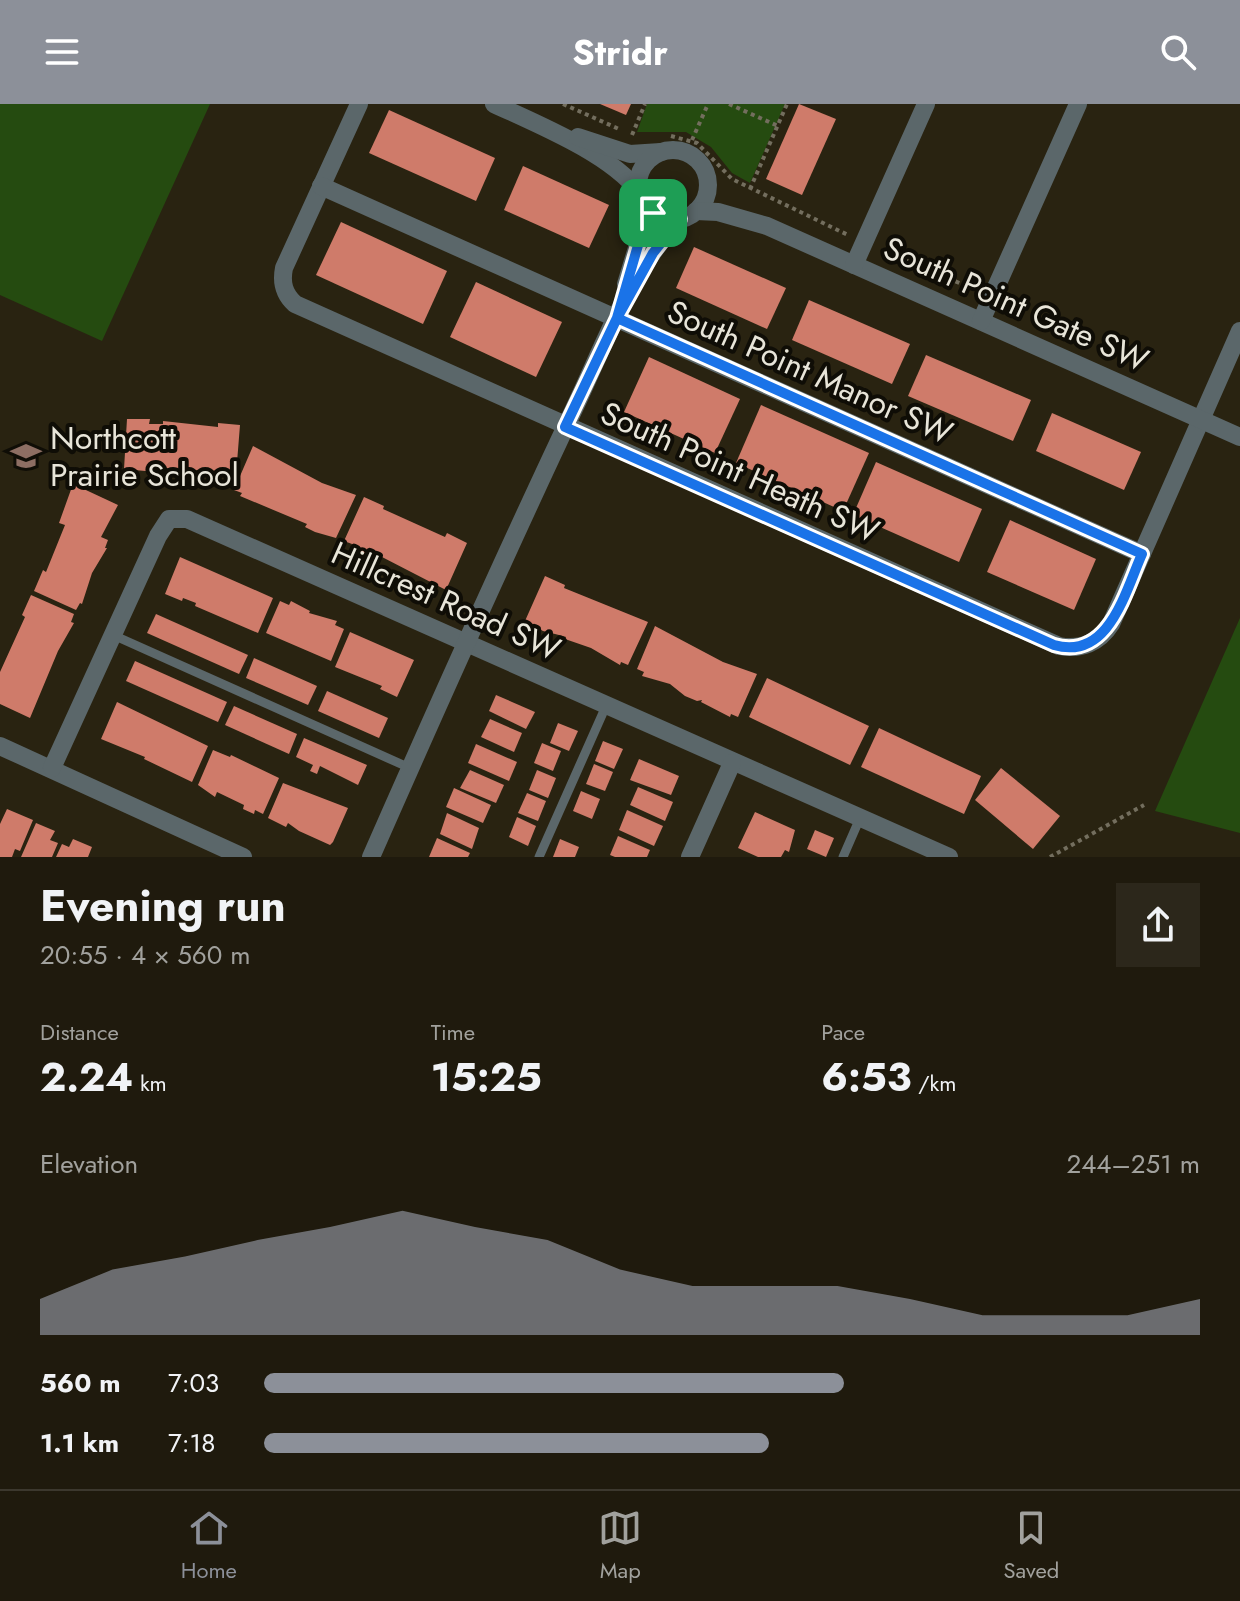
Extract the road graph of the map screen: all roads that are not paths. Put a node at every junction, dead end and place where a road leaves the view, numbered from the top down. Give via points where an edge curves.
1 (359, 104) edge
2 (926, 104) edge
3 (1078, 104) edge
4 (502, 106) edge
5 (537, 124) junction
6 (664, 144) junction
7 (708, 181) junction
8 (321, 186) junction
9 (641, 197) junction
10 (688, 215) junction
11 (767, 226) junction
12 (854, 265) junction
13 (617, 318) junction
14 (981, 321) junction
15 (1240, 331) edge
16 (1200, 419) junction
17 (565, 427) junction
18 (1240, 437) edge
19 (1142, 554) junction
20 (113, 635) junction
21 (466, 642) junction
22 (606, 706) junction
23 (0, 746) edge
24 (732, 763) junction
25 (52, 768) junction
26 (410, 768) junction
27 (860, 818) junction
28 (243, 857) edge
29 (371, 857) edge
30 (539, 857) edge
31 (690, 857) edge
32 (843, 857) edge
33 (949, 857) edge

1 - 8 street, South Point Heath SW
2 - 12 street
3 - 14 street
4 - 5 street
5 - 6 street via 630,154
5 - 9 street via 613,166
6 - 7 street via 693,155
6 - 9 street via 641,170
7 - 10 street via 705,199
7 - 11 street, South Point Gate SW via 718,196
8 - 13 street, South Point Manor SW
8 - 17 street, South Point Heath SW via 284,271 283,284 291,300
9 - 10 street via 659,216
9 - 13 street via 643,228
10 - 11 street, South Point Gate SW via 718,212
10 - 13 street via 653,253
11 - 12 street, South Point Gate SW
12 - 14 street, South Point Gate SW
13 - 17 street
13 - 19 street, South Point Manor SW
14 - 16 street, South Point Gate SW
15 - 16 street, South Point Heath SW
16 - 18 street, South Point Gate SW
16 - 19 street, South Point Heath SW
17 - 19 street, South Point Heath SW via 1059,646 1085,645 1106,631
17 - 21 street
20 - 21 street, Hillcrest Road SW via 158,536 169,519 187,519
20 - 25 street, Hillcrest Road SW
20 - 26 lane
21 - 22 street, Hillcrest Road SW
21 - 26 street
22 - 24 street, Hillcrest Road SW
22 - 30 lane
23 - 25 street
24 - 27 street, Hillcrest Road SW
24 - 31 street
25 - 28 street
26 - 29 street
27 - 32 lane
27 - 33 street, Hillcrest Road SW

